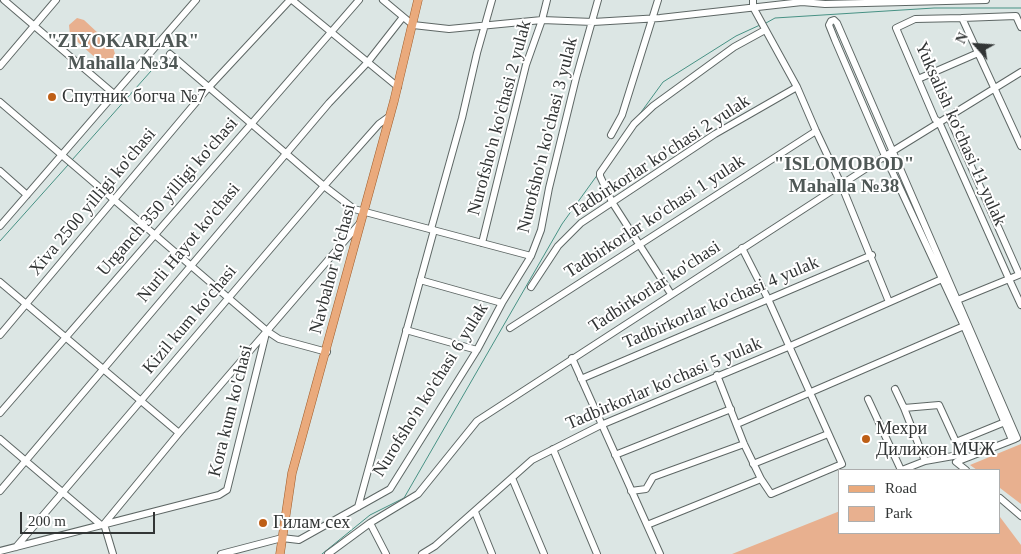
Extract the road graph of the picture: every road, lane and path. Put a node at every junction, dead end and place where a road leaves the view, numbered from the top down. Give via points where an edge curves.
1 (4, 0) edge
2 (56, 0) edge
3 (196, 0) edge
4 (291, 0) edge
5 (359, 0) edge
6 (384, 0) edge
7 (418, 0) edge
8 (492, 0) edge
9 (546, 0) edge
10 (598, 0) edge
11 (658, 0) edge
12 (950, 0) edge
13 (986, 0) edge
14 (802, 1) edge
15 (900, 1) edge
16 (852, 2) edge
17 (753, 3) edge
18 (403, 17) junction
19 (653, 18) junction
20 (962, 18) junction
21 (542, 20) junction
22 (592, 22) junction
23 (413, 25) junction
24 (763, 25) junction
25 (34, 26) junction
26 (486, 26) junction
27 (1021, 27) edge
28 (331, 33) junction
29 (978, 53) junction
30 (170, 54) dead end
31 (367, 63) junction
32 (0, 66) edge
33 (1021, 72) edge
34 (918, 79) junction
35 (398, 87) junction
36 (797, 87) junction
37 (208, 88) junction
38 (995, 89) junction
39 (114, 94) junction
40 (0, 102) edge
41 (390, 116) junction
42 (949, 118) junction
43 (940, 122) junction
44 (251, 124) junction
45 (884, 129) junction
46 (816, 131) junction
47 (875, 133) junction
48 (611, 135) dead end
49 (1021, 146) edge
50 (893, 150) junction
51 (62, 154) junction
52 (286, 154) junction
53 (884, 156) junction
54 (0, 171) edge
55 (841, 184) junction
56 (324, 186) junction
57 (27, 195) junction
58 (115, 200) junction
59 (612, 202) junction
60 (363, 211) junction
61 (360, 223) junction
62 (0, 226) edge
63 (432, 229) junction
64 (155, 235) junction
65 (482, 243) junction
66 (639, 244) junction
67 (742, 248) junction
68 (872, 255) junction
69 (531, 256) junction
70 (190, 265) junction
71 (1020, 274) edge
72 (942, 278) junction
73 (1009, 279) junction
74 (420, 280) junction
75 (0, 282) edge
76 (531, 287) dead end
77 (671, 294) junction
78 (228, 298) junction
79 (768, 299) junction
80 (955, 301) junction
81 (890, 302) junction
82 (502, 303) junction
83 (26, 304) junction
84 (1021, 305) edge
85 (964, 326) junction
86 (510, 328) dead end
87 (406, 330) junction
88 (266, 331) junction
89 (0, 335) edge
90 (66, 337) junction
91 (788, 347) junction
92 (477, 350) junction
93 (327, 352) junction
94 (572, 358) junction
95 (103, 368) junction
96 (717, 375) junction
97 (581, 379) junction
98 (896, 389) dead end
99 (810, 392) junction
100 (141, 400) junction
101 (868, 400) dead end
102 (731, 408) junction
103 (904, 408) junction
104 (0, 413) edge
105 (1005, 422) junction
106 (601, 424) junction
107 (736, 424) junction
108 (179, 433) junction
109 (828, 434) junction
110 (1017, 438) edge
111 (0, 439) edge
112 (956, 442) junction
113 (744, 444) junction
114 (553, 449) junction
115 (959, 454) junction
116 (615, 455) junction
117 (26, 461) junction
118 (925, 461) junction
119 (956, 462) junction
120 (753, 464) junction
121 (901, 469) edge
122 (904, 469) edge
123 (965, 469) edge
124 (512, 478) junction
125 (761, 480) junction
126 (0, 491) edge
127 (631, 491) junction
128 (62, 492) junction
129 (1001, 499) edge
130 (358, 507) junction
131 (475, 512) junction
132 (1021, 516) edge
133 (370, 522) junction
134 (103, 524) junction
135 (647, 525) junction
136 (282, 538) junction
137 (435, 546) junction
138 (16, 547) junction
139 (0, 551) edge
140 (280, 551) edge
141 (113, 554) edge
142 (221, 554) edge
143 (328, 554) edge
144 (386, 554) edge
145 (422, 554) edge
146 (439, 554) edge
147 (492, 554) edge
148 (544, 554) edge
149 (597, 554) edge
150 (660, 554) edge

1 - 25 street
2 - 25 street
3 - 39 street
4 - 28 street
4 - 37 street, Xiva 2500 yilligi ko'chasi
5 - 28 street, Urganch 350 yilligi ko'chasi
6 - 18 street
7 - 23 main road, Navbahor ko'chasi
8 - 26 street
9 - 21 street, Nurofsho'n ko'chasi 2 yulak
10 - 22 street, Nurofsho'n ko'chasi 3 yulak
11 - 19 street
12 - 13 street
12 - 15 street
14 - 16 street
14 - 17 street
15 - 16 street
17 - 19 street
17 - 24 street
18 - 23 street
18 - 31 street, Nurli Hayot ko'chasi
19 - 22 street
19 - 48 street via 622,115
20 - 27 street via 1016,16
20 - 29 street
20 - 34 street, Yuksalish ko'chasi 11 yulak via 915,19 896,28
21 - 22 street
21 - 26 street
21 - 65 street, Nurofsho'n ko'chasi 2 yulak via 526,65
22 - 69 street, Nurofsho'n ko'chasi 3 yulak via 541,230
23 - 26 street via 449,29
23 - 35 main road, Navbahor ko'chasi
24 - 36 street
24 - 59 street via 661,99 634,124 600,173
25 - 32 street
25 - 39 street
26 - 63 street
28 - 31 street
28 - 44 street, Urganch 350 yilligi ko'chasi
29 - 34 street
29 - 38 street
30 - 37 street
31 - 35 street
31 - 52 street, Nurli Hayot ko'chasi
33 - 38 street, Tadbirkorlar ko'chasi
34 - 43 street, Yuksalish ko'chasi 11 yulak via 934,118
35 - 41 main road, Navbahor ko'chasi
36 - 46 street
36 - 59 street, Tadbirkorlar ko'chasi 2 yulak via 715,134
37 - 44 street
37 - 58 street, Xiva 2500 yilligi ko'chasi
38 - 42 street, Tadbirkorlar ko'chasi
38 - 49 street
39 - 51 street
40 - 51 street
41 - 56 street, Kizil kum ko'chasi via 378,124
41 - 60 main road, Navbahor ko'chasi
42 - 43 street, Tadbirkorlar ko'chasi
42 - 71 street
43 - 50 street, Tadbirkorlar ko'chasi
43 - 73 street, Yuksalish ko'chasi 11 yulak
44 - 52 street
44 - 64 street, Urganch 350 yilligi ko'chasi
45 - 47 street
45 - 47 street via 837,22 831,21 829,25
45 - 50 street
46 - 55 street
46 - 66 street, Tadbirkorlar ko'chasi 1 yulak
47 - 53 street
50 - 53 street, Tadbirkorlar ko'chasi
50 - 80 street
51 - 57 street
51 - 58 street
52 - 56 street
52 - 70 street, Nurli Hayot ko'chasi
53 - 55 street, Tadbirkorlar ko'chasi
53 - 72 street
54 - 57 street
55 - 67 street, Tadbirkorlar ko'chasi
55 - 68 street
56 - 60 street via 354,209
56 - 78 street, Kizil kum ko'chasi
57 - 62 street
58 - 64 street
58 - 83 street, Xiva 2500 yilligi ko'chasi
59 - 66 street
59 - 76 street, Tadbirkorlar ko'chasi 2 yulak via 581,223 558,246
60 - 61 main road, Navbahor ko'chasi
60 - 63 street
61 - 88 street, Kora kum ko'chasi
61 - 93 main road, Navbahor ko'chasi
63 - 65 street
63 - 74 street
64 - 70 street
64 - 90 street, Urganch 350 yilligi ko'chasi
65 - 69 street
66 - 77 street
66 - 86 street, Tadbirkorlar ko'chasi 1 yulak
67 - 77 street, Tadbirkorlar ko'chasi
67 - 79 street
68 - 79 street, Tadbirkorlar ko'chasi 4 yulak
68 - 81 street
69 - 82 street, Nurofsho'n ko'chasi 6 yulak
70 - 78 street
70 - 95 street, Nurli Hayot ko'chasi
71 - 73 street
72 - 80 street
72 - 81 street, Tadbirkorlar ko'chasi 5 yulak
73 - 80 street
73 - 84 street, Yuksalish ko'chasi 11 yulak
74 - 82 street
74 - 87 street
75 - 83 street
77 - 94 street, Tadbirkorlar ko'chasi
78 - 88 street
78 - 100 street, Kizil kum ko'chasi
79 - 91 street
79 - 97 street, Tadbirkorlar ko'chasi 4 yulak
80 - 85 street
80 - 110 street
81 - 91 street, Tadbirkorlar ko'chasi 5 yulak
82 - 92 street, Nurofsho'n ko'chasi 6 yulak
83 - 89 street, Xiva 2500 yilligi ko'chasi
83 - 90 street
85 - 99 street
85 - 105 street
87 - 92 street
87 - 130 street
88 - 93 street via 279,339
88 - 108 street, Kora kum ko'chasi
88 - 134 street, Kora kum ko'chasi via 227,490 219,495
90 - 95 street
90 - 104 street, Urganch 350 yilligi ko'chasi
91 - 96 street, Tadbirkorlar ko'chasi 5 yulak
91 - 99 street
92 - 130 street, Nurofsho'n ko'chasi 6 yulak via 390,489
93 - 136 main road, Navbahor ko'chasi via 292,473
94 - 97 street
94 - 133 street, Tadbirkorlar ko'chasi via 477,421 418,494
95 - 100 street
95 - 117 street, Nurli Hayot ko'chasi
96 - 102 street
96 - 106 street, Tadbirkorlar ko'chasi 5 yulak
97 - 106 street
98 - 103 street
99 - 107 street
99 - 109 street
100 - 108 street
100 - 128 street, Kizil kum ko'chasi
101 - 121 street
102 - 107 street
102 - 116 street
103 - 112 street via 939,405
103 - 118 street
105 - 110 street
105 - 112 street
106 - 114 street, Tadbirkorlar ko'chasi 5 yulak
106 - 116 street
107 - 113 street
108 - 134 street, Kora kum ko'chasi
109 - 120 street
109 - 125 street via 842,464 771,494
110 - 119 street
111 - 117 street
112 - 115 street
113 - 120 street
113 - 127 street via 653,476 646,489
114 - 124 street, Tadbirkorlar ko'chasi 5 yulak via 532,460
114 - 149 street
115 - 118 street
115 - 119 street
116 - 127 street
117 - 126 street, Nurli Hayot ko'chasi
117 - 128 street
118 - 122 street
119 - 123 street
120 - 125 street
124 - 131 street, Tadbirkorlar ko'chasi 5 yulak
124 - 148 street
125 - 135 street
127 - 135 street
128 - 134 street
128 - 138 street, Kizil kum ko'chasi
129 - 132 street
130 - 136 street, Nurofsho'n ko'chasi 6 yulak via 299,540
131 - 137 street, Tadbirkorlar ko'chasi 5 yulak
131 - 147 street
133 - 143 street, Tadbirkorlar ko'chasi
133 - 144 street
134 - 138 street, Kora kum ko'chasi
134 - 141 street
135 - 150 street
136 - 140 main road, Navbahor ko'chasi
136 - 142 street, Nurofsho'n ko'chasi 6 yulak
137 - 145 street, Tadbirkorlar ko'chasi 5 yulak
137 - 146 street
138 - 139 street, Kora kum ko'chasi

